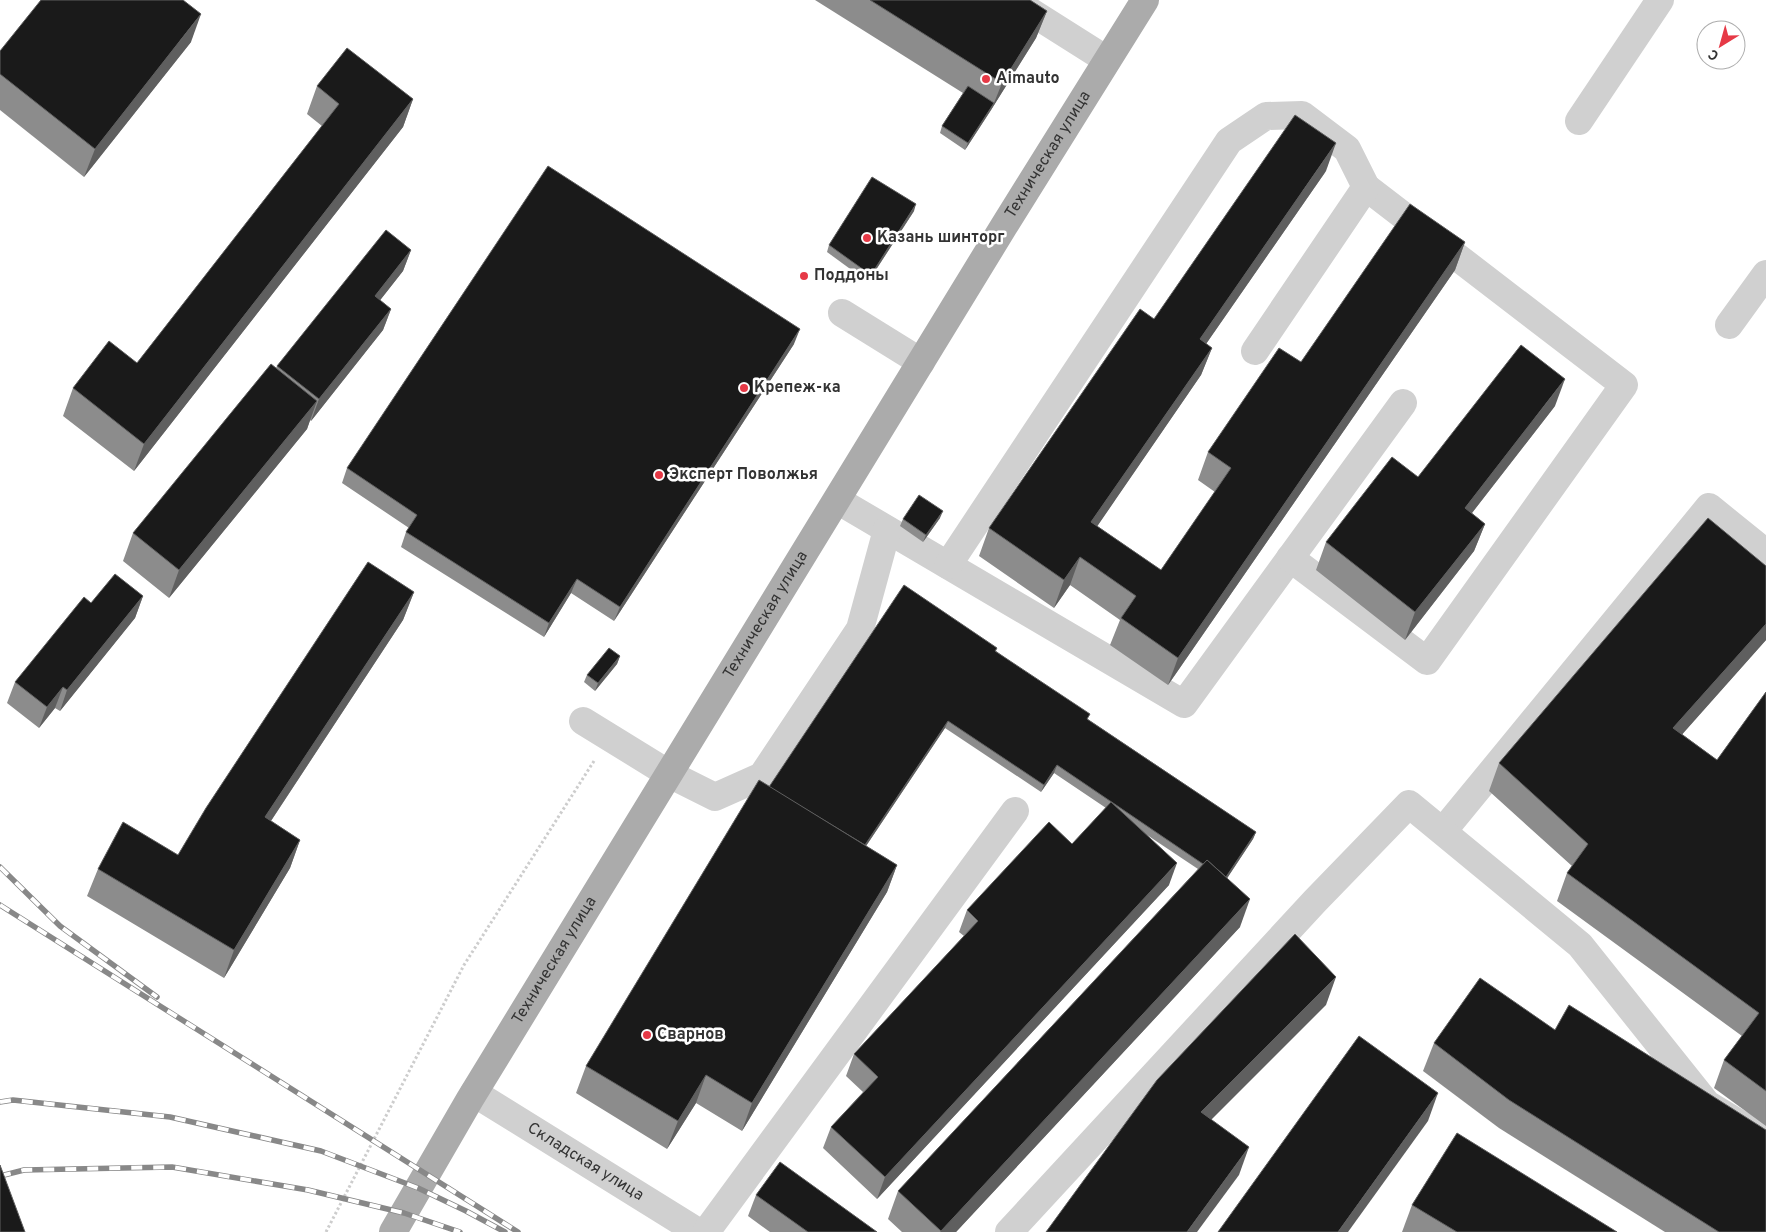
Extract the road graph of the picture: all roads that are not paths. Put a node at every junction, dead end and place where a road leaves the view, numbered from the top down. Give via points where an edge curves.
1 (1012, 0) edge
2 (1145, 0) edge
3 (1660, 0) edge
4 (1107, 60) junction
5 (1579, 122) dead end
6 (1366, 187) junction
7 (1766, 274) edge
8 (842, 313) dead end
9 (1729, 325) dead end
10 (1255, 350) dead end
11 (921, 362) junction
12 (1403, 403) dead end
13 (837, 500) junction
14 (887, 530) junction
15 (1766, 553) edge
16 (1290, 558) junction
17 (948, 565) junction
18 (583, 721) dead end
19 (669, 774) junction
20 (1015, 811) dead end
21 (1442, 831) junction
22 (474, 1094) junction
23 (1766, 1140) edge
24 (393, 1232) edge
25 (698, 1232) edge
26 (706, 1232) edge
27 (1009, 1232) edge

1 - 4 lane
2 - 4 main road, Техническая улица
3 - 5 lane
4 - 11 main road, Техническая улица
6 - 10 lane
6 - 16 lane via 1624,385 1427,661
6 - 17 lane via 1347,149 1302,115 1266,116 1229,141
7 - 9 lane
8 - 11 lane
11 - 13 main road, Техническая улица
12 - 16 lane
13 - 14 lane
13 - 19 main road, Техническая улица
14 - 17 lane
14 - 19 lane via 860,629 762,776 715,797
15 - 21 lane via 1709,506
16 - 17 lane via 1184,704
18 - 19 lane
19 - 22 main road, Техническая улица
20 - 26 lane
21 - 23 lane via 1580,945 1706,1104
21 - 27 lane via 1408,804
22 - 24 main road, Техническая улица
22 - 25 lane, Складская улица

